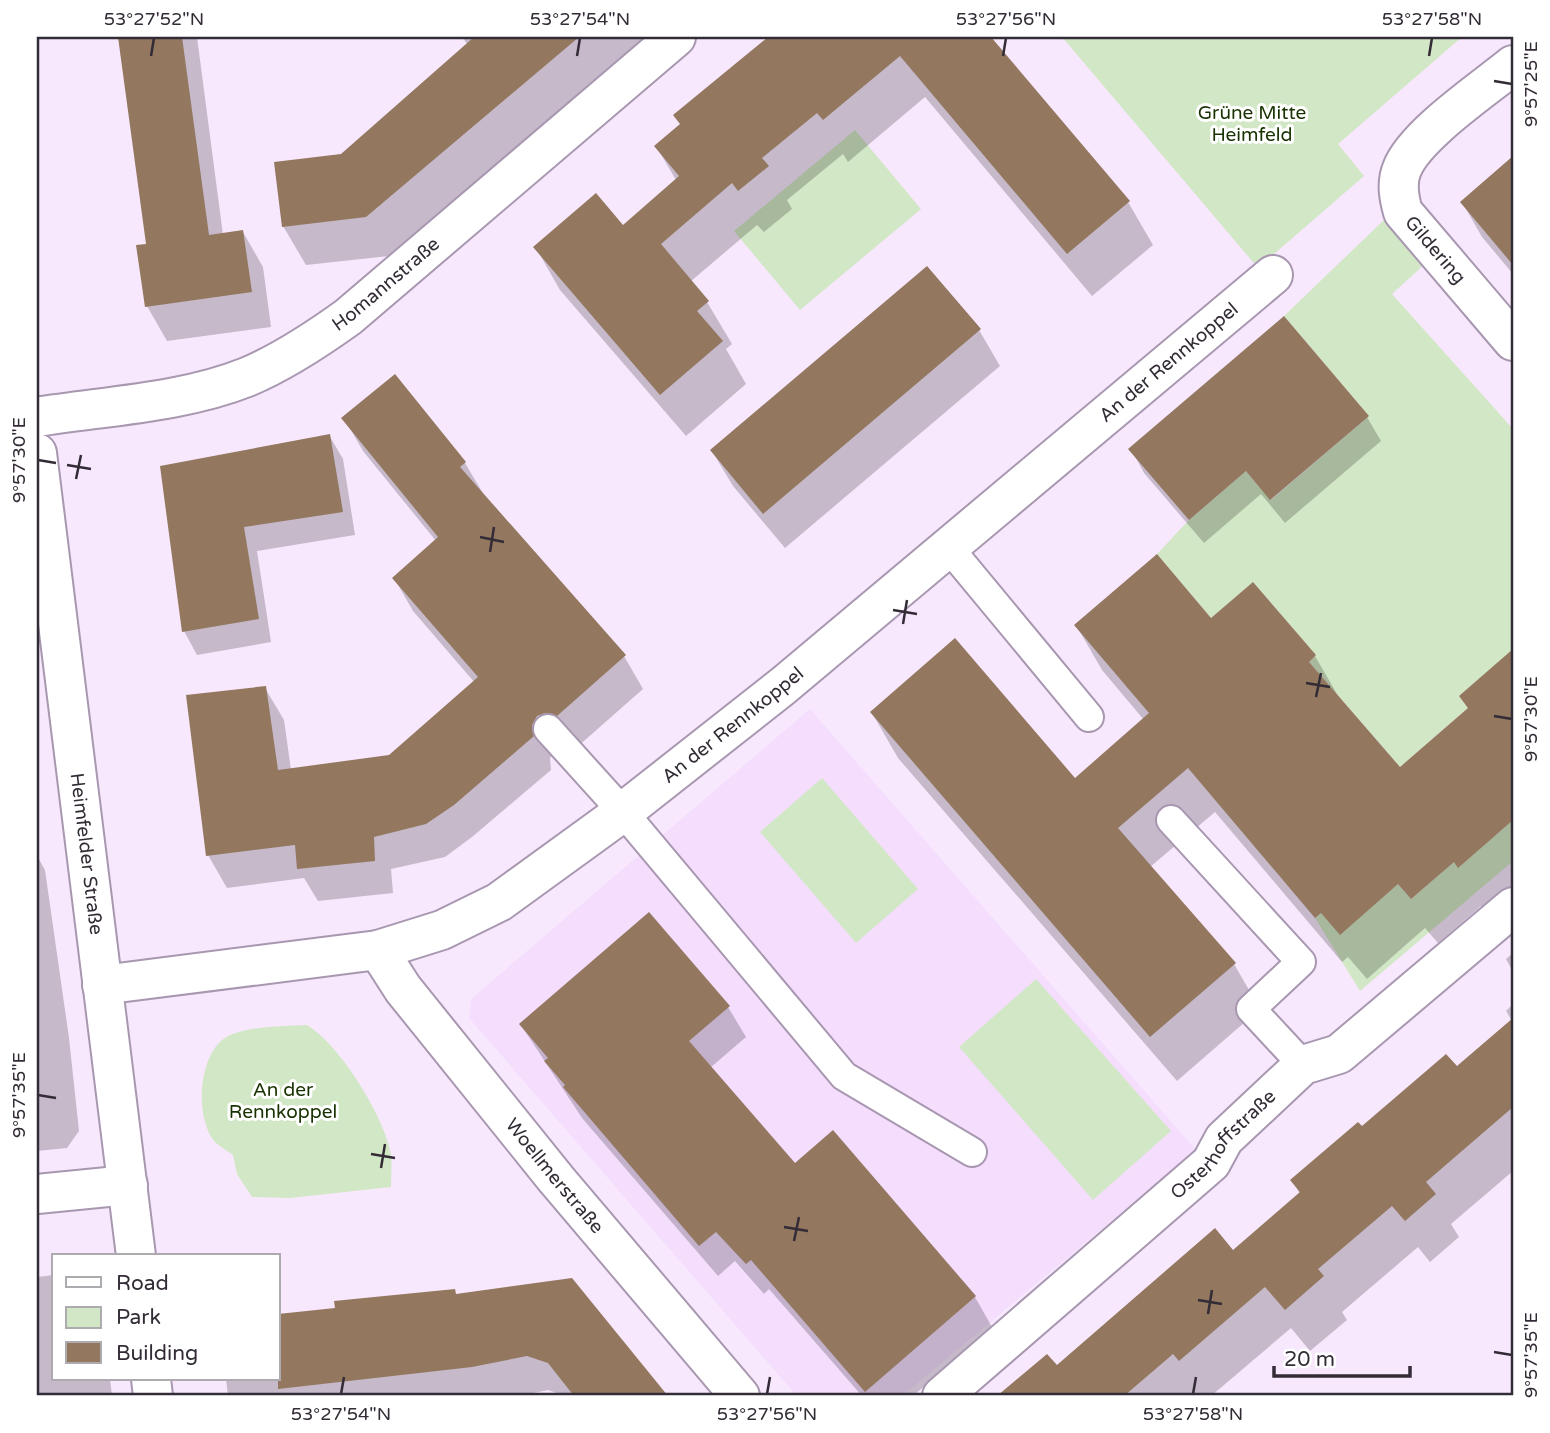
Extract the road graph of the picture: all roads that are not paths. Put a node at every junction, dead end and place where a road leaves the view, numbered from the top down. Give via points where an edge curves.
1 (676, 37) edge
2 (1513, 65) edge
3 (1273, 275) dead end
4 (1513, 341) edge
5 (37, 417) edge
6 (37, 453) edge
7 (949, 548) junction
8 (1089, 718) dead end
9 (548, 729) dead end
10 (623, 811) junction
11 (1171, 820) dead end
12 (1513, 907) edge
13 (378, 950) junction
14 (102, 985) junction
15 (1303, 1065) junction
16 (972, 1152) dead end
17 (128, 1185) junction
18 (37, 1194) edge
19 (136, 1254) edge
20 (740, 1396) edge
21 (942, 1396) edge

1 - 5 street, Homannstraße via 313,342 247,377 199,392
2 - 4 street, Gildering via 1420,141 1398,184 1402,212
3 - 7 street, An der Rennkoppel
6 - 14 street, Heimfelder Straße
7 - 8 lane
7 - 10 street, An der Rennkoppel
9 - 10 lane
10 - 13 street, An der Rennkoppel via 499,902 442,930
10 - 16 lane via 844,1076
11 - 15 lane via 1301,962 1251,1009
12 - 15 street, Osterhoffstraße via 1339,1054
13 - 14 street, An der Rennkoppel
13 - 20 street, Woellmerstraße via 403,989 548,1169
14 - 17 street, Heimfelder Straße
15 - 21 street, Osterhoffstraße via 1224,1139 1211,1163
17 - 18 street
17 - 19 street, Heimfelder Straße

